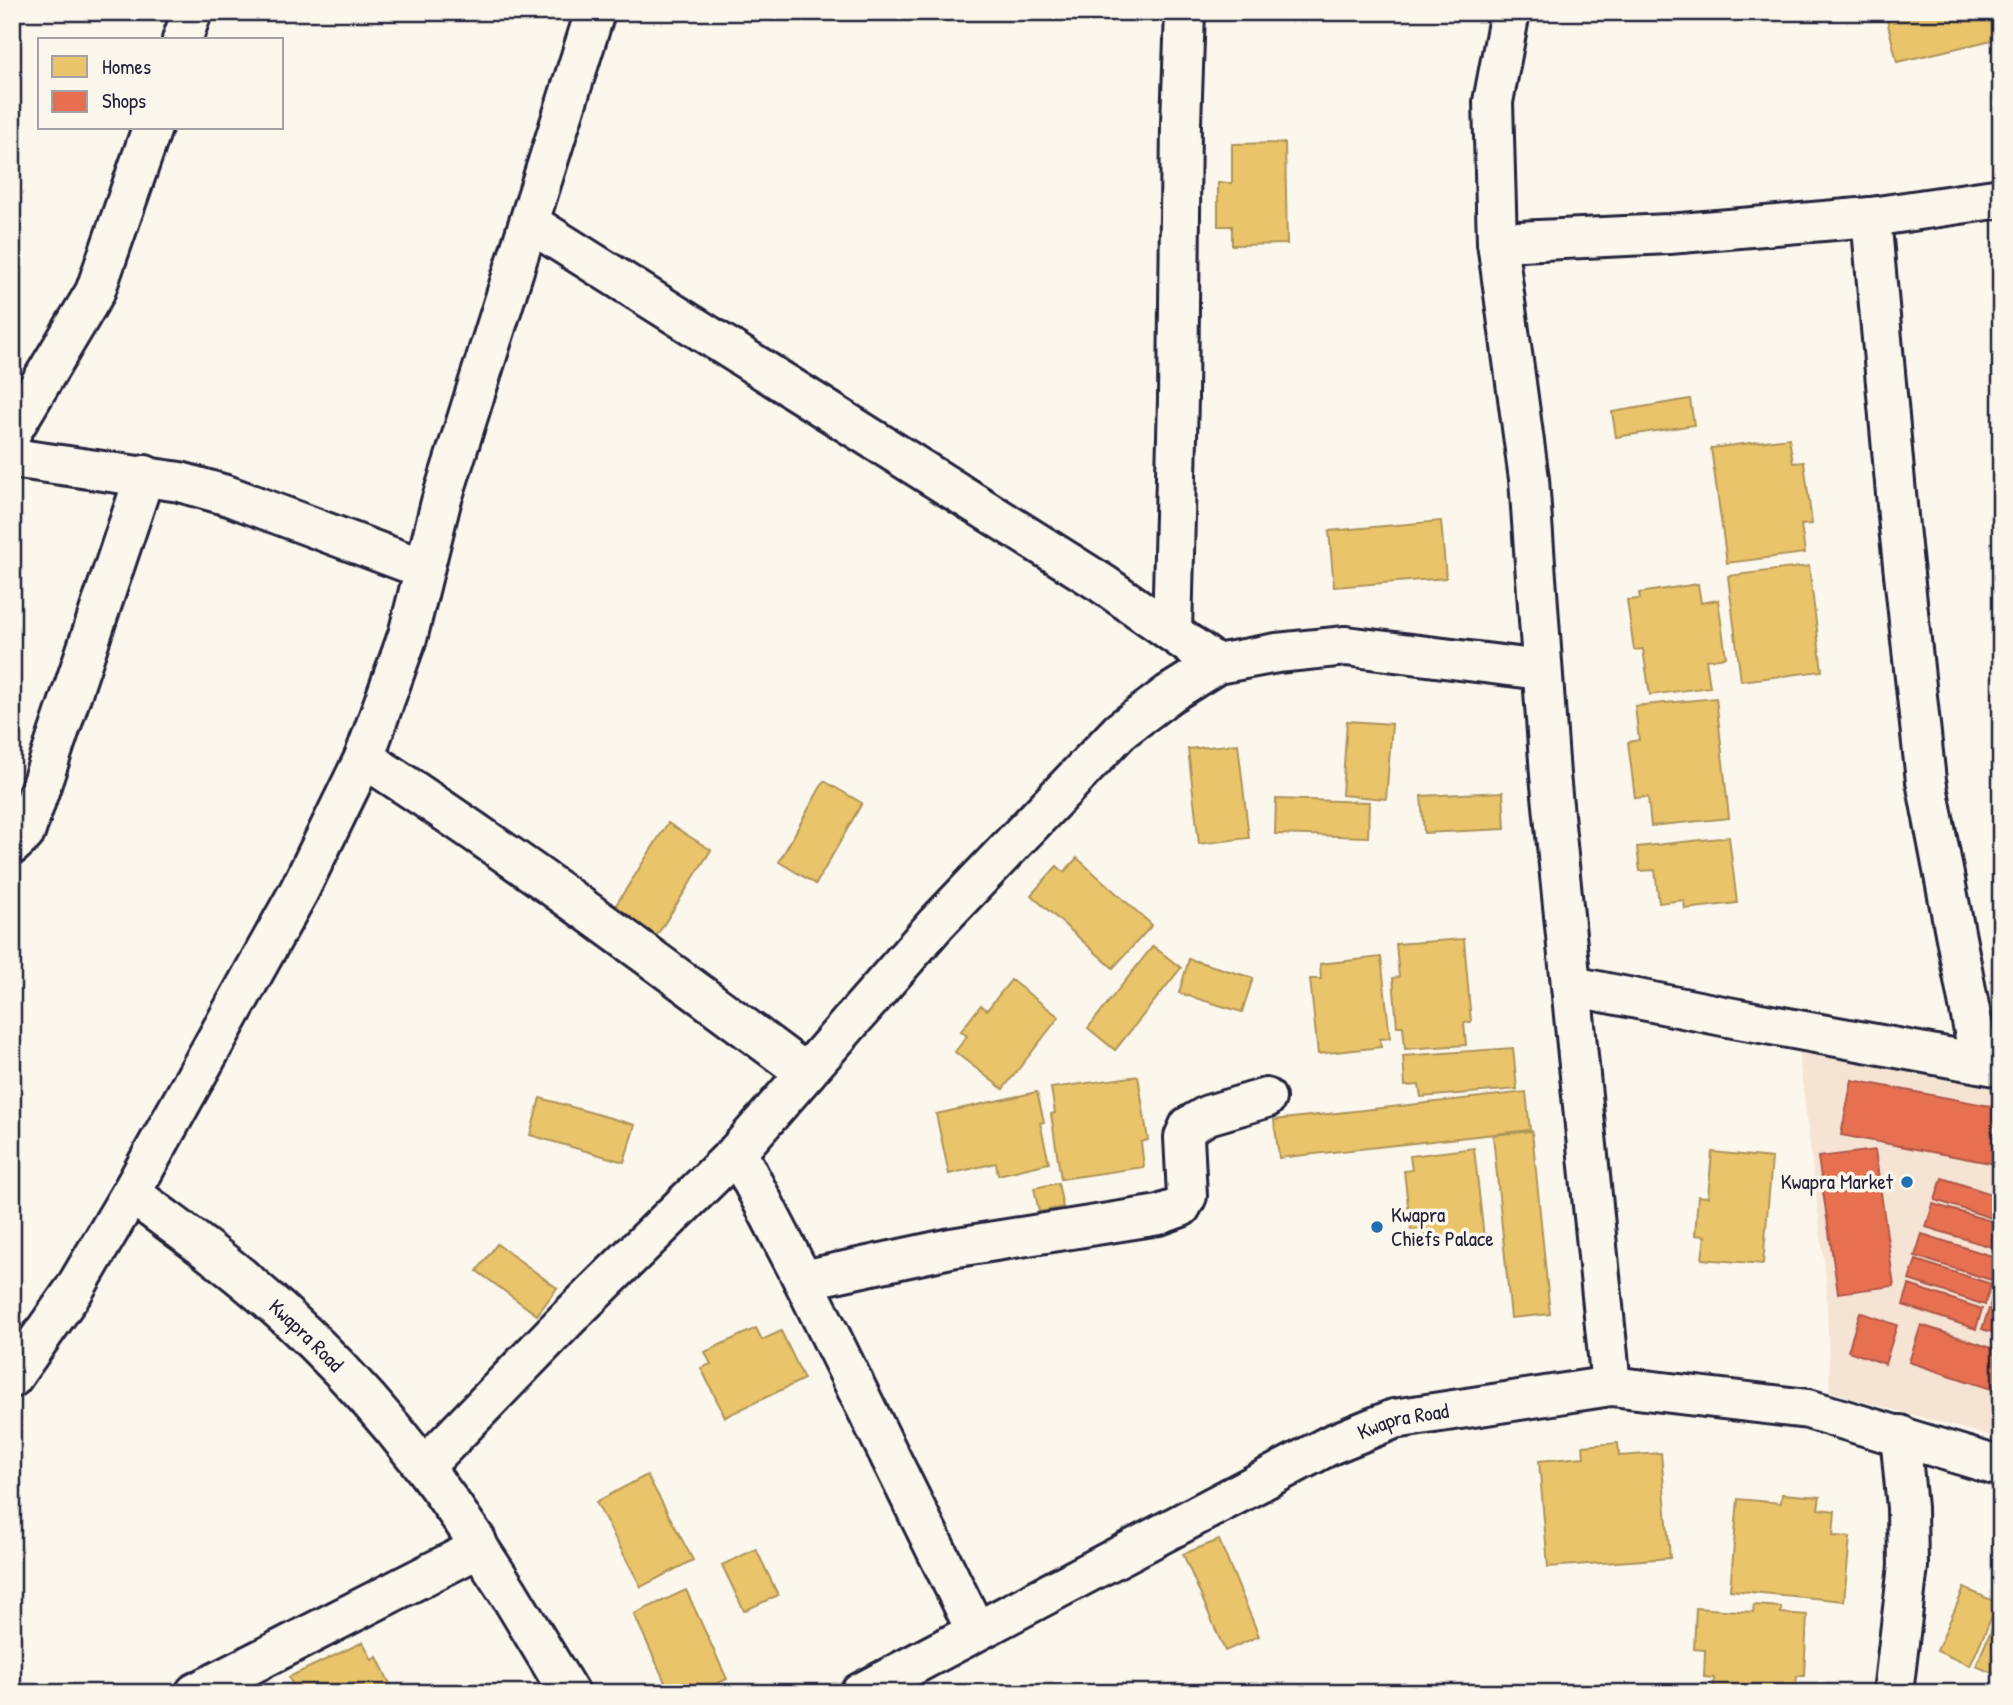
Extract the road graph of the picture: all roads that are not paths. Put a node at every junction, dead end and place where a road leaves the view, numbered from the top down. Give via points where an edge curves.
1 (192, 12) edge
2 (595, 12) edge
3 (1185, 12) edge
4 (1510, 12) edge
5 (183, 38) edge
6 (151, 130) edge
7 (2001, 198) edge
8 (1871, 217) junction
9 (530, 223) junction
10 (1497, 242) junction
11 (12, 431) edge
12 (12, 458) edge
13 (145, 475) junction
14 (424, 569) junction
15 (1172, 632) junction
16 (1217, 664) junction
17 (1542, 670) junction
18 (364, 758) junction
19 (12, 845) edge
20 (1572, 986) junction
21 (1990, 1065) edge
22 (806, 1073) junction
23 (1266, 1098) dead end
24 (737, 1152) junction
25 (131, 1193) junction
26 (803, 1280) junction
27 (12, 1378) edge
28 (1611, 1386) junction
29 (1900, 1435) junction
30 (425, 1466) junction
31 (2001, 1467) edge
32 (479, 1548) junction
33 (976, 1631) junction
34 (195, 1693) edge
35 (569, 1693) edge
36 (860, 1693) edge
37 (1893, 1693) edge

1 - 5 street
2 - 9 street
3 - 15 street
4 - 10 street via 1493,102
6 - 11 street via 95,292
7 - 8 street
8 - 10 street
8 - 21 street via 1926,781
9 - 14 street
9 - 15 street
10 - 17 street via 1529,479
12 - 13 street
13 - 14 street via 229,496
13 - 19 street via 25,833
14 - 18 street via 408,635
15 - 16 street
16 - 17 street via 1346,646
16 - 22 street via 1120,731 936,924
17 - 20 street
18 - 22 street via 442,808
18 - 25 street via 299,891
20 - 21 street
20 - 28 street
22 - 24 street
23 - 26 street via 1208,1115 1189,1126 1184,1137 1187,1196 1181,1207 1159,1215 951,1248
24 - 26 street
24 - 30 street
25 - 27 street via 74,1290
25 - 30 street, Kwapra Road via 246,1280 292,1322
26 - 33 street
28 - 29 street, Kwapra Road via 1808,1409
28 - 33 street, Kwapra Road via 1394,1419 1330,1445
29 - 31 street, Kwapra Road
29 - 37 street via 1908,1566
30 - 32 street, Kwapra Road
32 - 34 street
32 - 35 street, Kwapra Road
33 - 36 street, Kwapra Road

